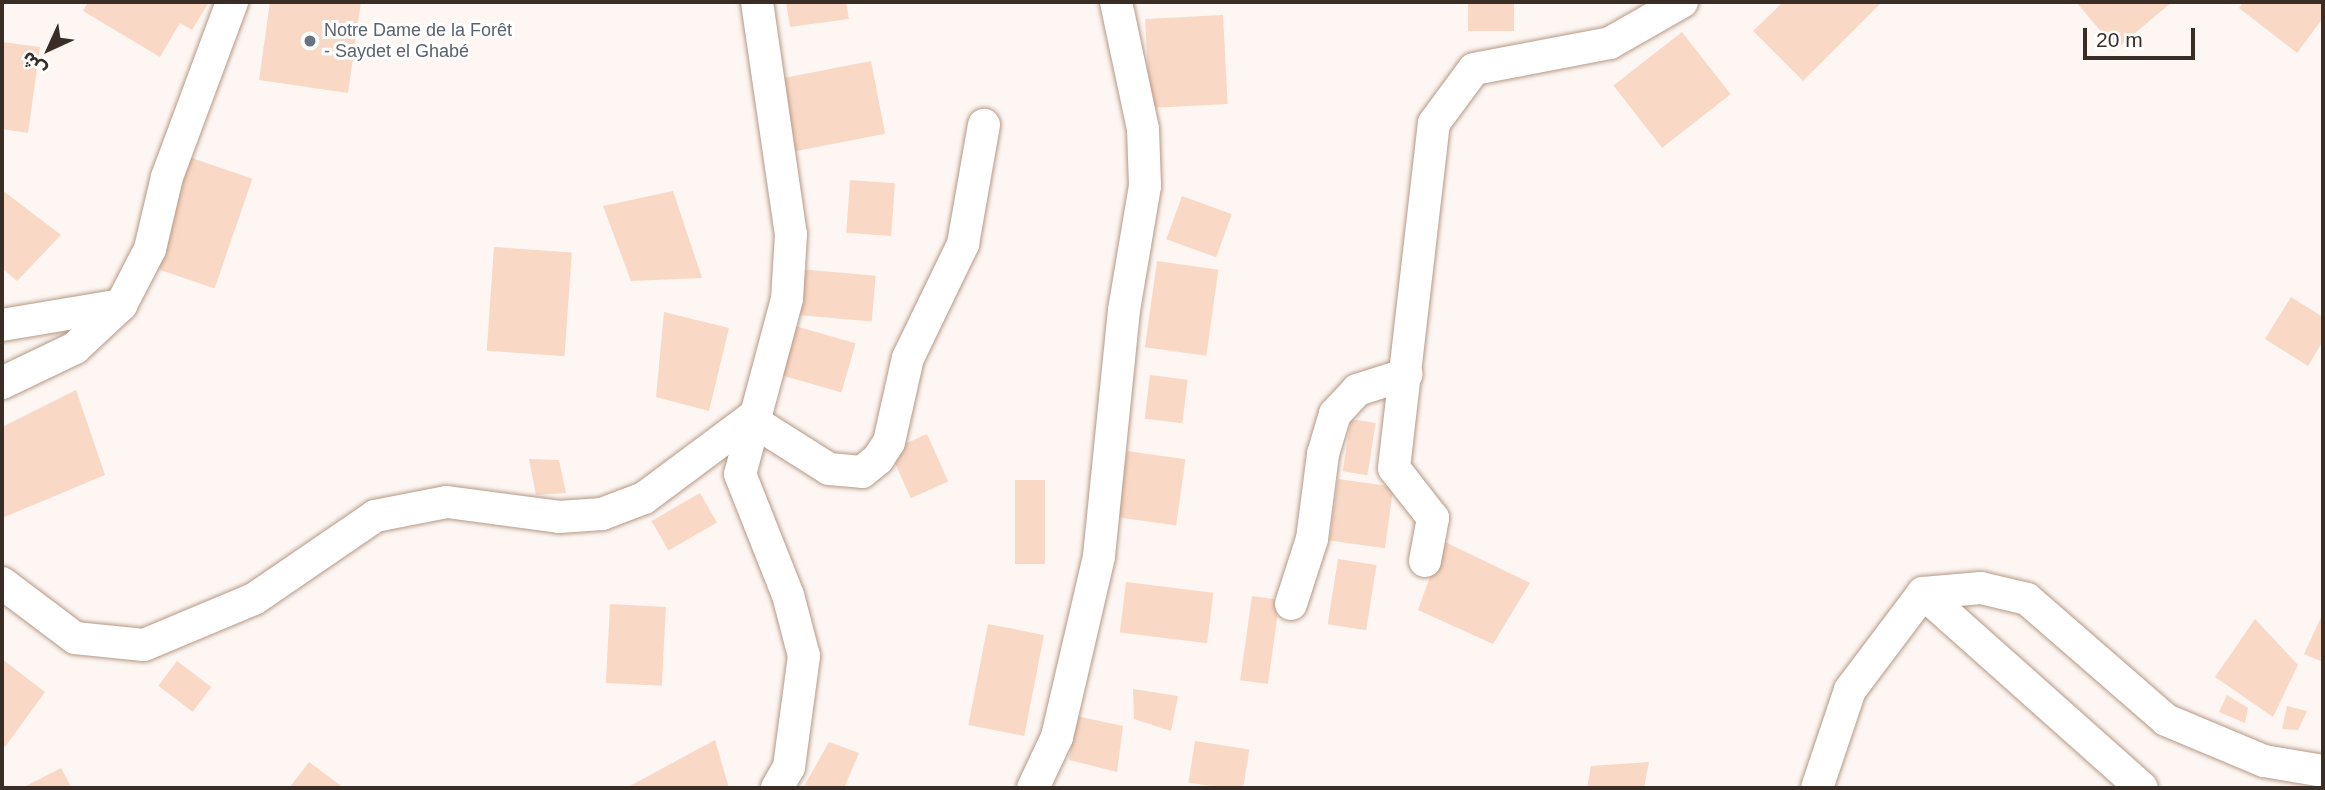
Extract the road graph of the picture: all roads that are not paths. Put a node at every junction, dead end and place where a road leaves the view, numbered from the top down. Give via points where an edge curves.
1 (232, 2) edge
2 (757, 2) edge
3 (1116, 2) edge
4 (1682, 2) edge
5 (984, 125) dead end
6 (121, 305) junction
7 (2, 325) edge
8 (1407, 374) junction
9 (2, 383) edge
10 (750, 419) junction
11 (1425, 561) dead end
12 (2, 583) edge
13 (1923, 593) junction
14 (1291, 604) dead end
15 (2323, 771) edge
16 (777, 788) edge
17 (1033, 788) edge
18 (1817, 788) edge
19 (2142, 788) edge

1 - 6 street via 167,177 150,249
2 - 10 street via 790,234 787,299 773,361
3 - 17 street via 1143,129 1145,186 1124,310 1100,556 1057,737
4 - 8 street via 1610,43 1474,69 1450,93 1434,123 1426,169
5 - 10 street via 953,275 908,358 889,442 878,459 862,472 829,469
6 - 7 street
6 - 9 street via 75,348
8 - 11 street via 1394,468 1433,518
8 - 14 street via 1357,390 1335,414 1323,454 1312,539
10 - 12 street via 644,498 602,514 559,517 446,502 375,516 254,599 144,645 120,648 75,638
10 - 16 street via 740,474 788,595 804,656 789,767
13 - 15 street via 1981,588 2027,599 2166,720 2264,761
13 - 18 street via 1850,690
13 - 19 street

